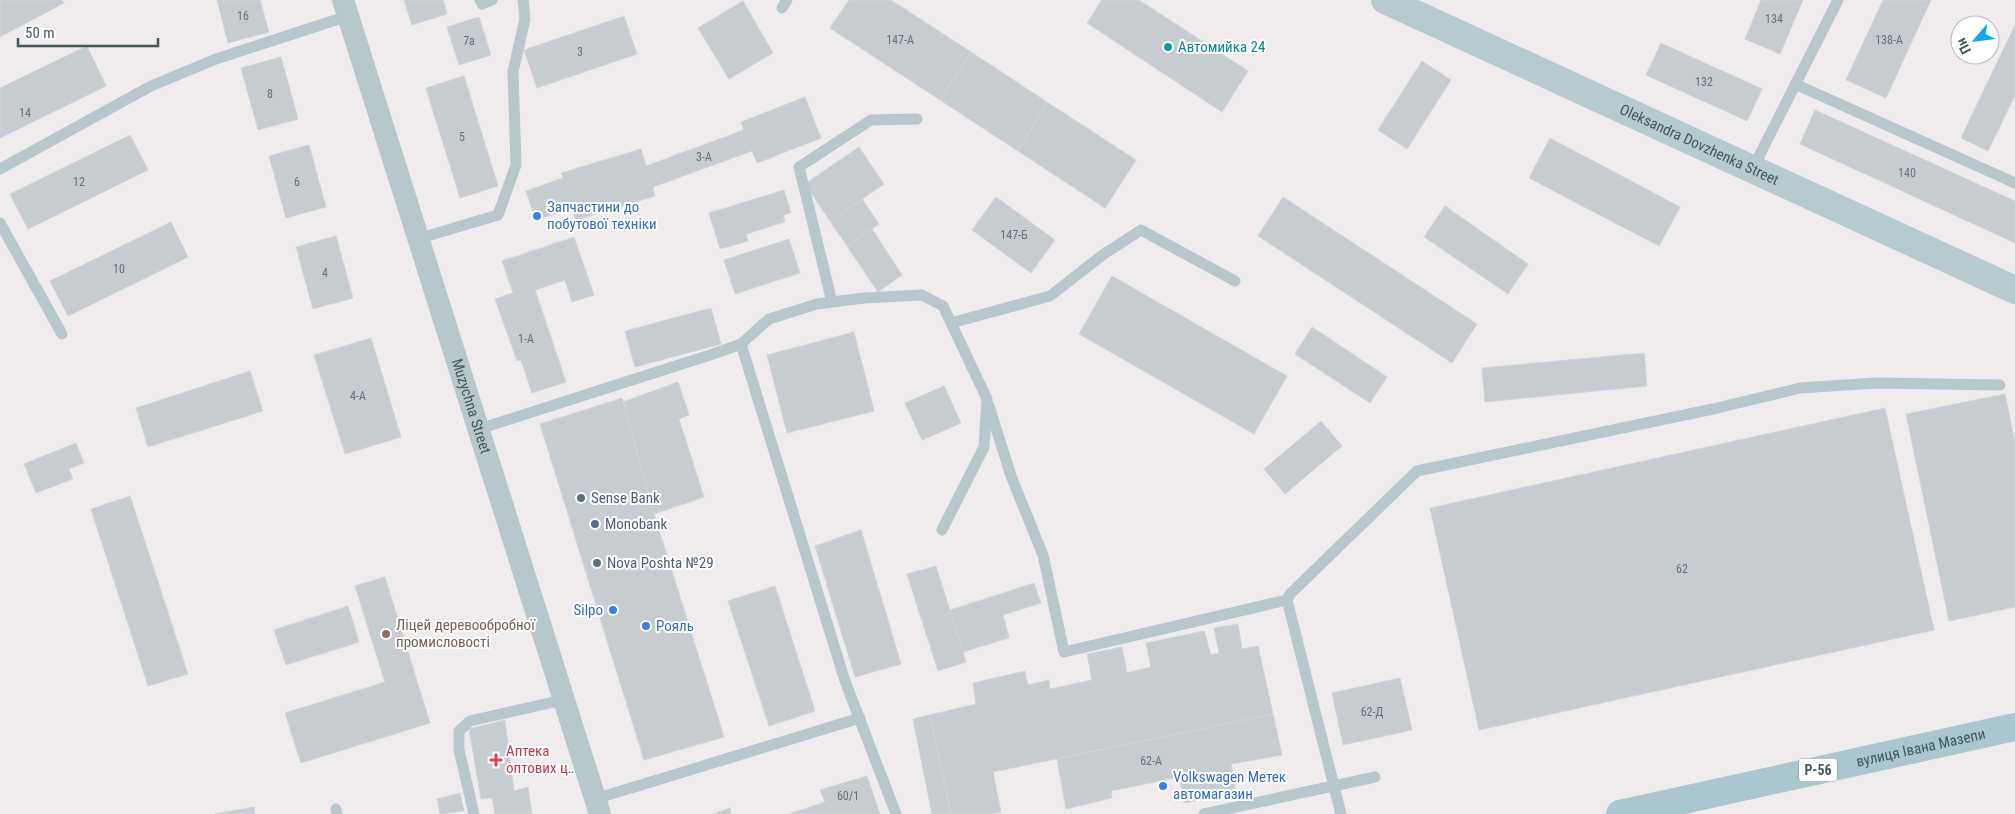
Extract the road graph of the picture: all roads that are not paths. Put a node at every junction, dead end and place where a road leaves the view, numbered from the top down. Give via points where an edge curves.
1 (480, 0) edge
2 (492, 0) edge
3 (523, 0) edge
4 (1838, 0) edge
5 (1397, 3) edge
6 (346, 8) edge
7 (1795, 84) junction
8 (916, 119) dead end
9 (1753, 168) junction
10 (0, 169) edge
11 (2015, 183) edge
12 (0, 223) edge
13 (417, 239) junction
14 (1235, 281) dead end
15 (2015, 290) edge
16 (832, 302) junction
17 (951, 323) junction
18 (62, 334) dead end
19 (741, 344) junction
20 (2000, 385) dead end
21 (987, 399) junction
22 (479, 429) junction
23 (942, 530) dead end
24 (1287, 600) junction
25 (563, 700) junction
26 (860, 718) junction
27 (2015, 726) edge
28 (1375, 777) dead end
29 (1334, 786) junction
30 (597, 806) edge
31 (474, 814) edge
32 (896, 814) edge
33 (1204, 814) edge
34 (1341, 814) edge
35 (1620, 814) edge

1 - 2 lane via 482,4
3 - 13 lane via 525,19 513,72 516,165 498,216
4 - 7 lane
5 - 9 main road, Oleksandra Dovzhenka Street
6 - 10 lane via 151,86
6 - 13 street, Muzychna Street
7 - 9 lane
7 - 11 lane
8 - 16 lane via 872,120 799,167
9 - 15 main road, Oleksandra Dovzhenka Street
12 - 18 lane
13 - 22 street, Muzychna Street
14 - 17 lane via 1141,230 1050,296
16 - 17 lane via 922,296 943,306
16 - 19 lane via 769,320
17 - 21 lane
19 - 22 lane
19 - 26 lane via 845,681
20 - 24 lane via 1876,383 1800,388 1417,471
21 - 23 lane via 984,447
21 - 24 lane via 1011,476 1044,554 1064,652
22 - 25 street, Muzychna Street
24 - 29 lane
25 - 30 street, Muzychna Street
25 - 31 lane via 470,721 459,731 459,750
26 - 30 lane
26 - 32 lane
27 - 35 main road, вулиця Івана Мазепи / Р-56
28 - 29 lane
29 - 33 lane
29 - 34 lane

